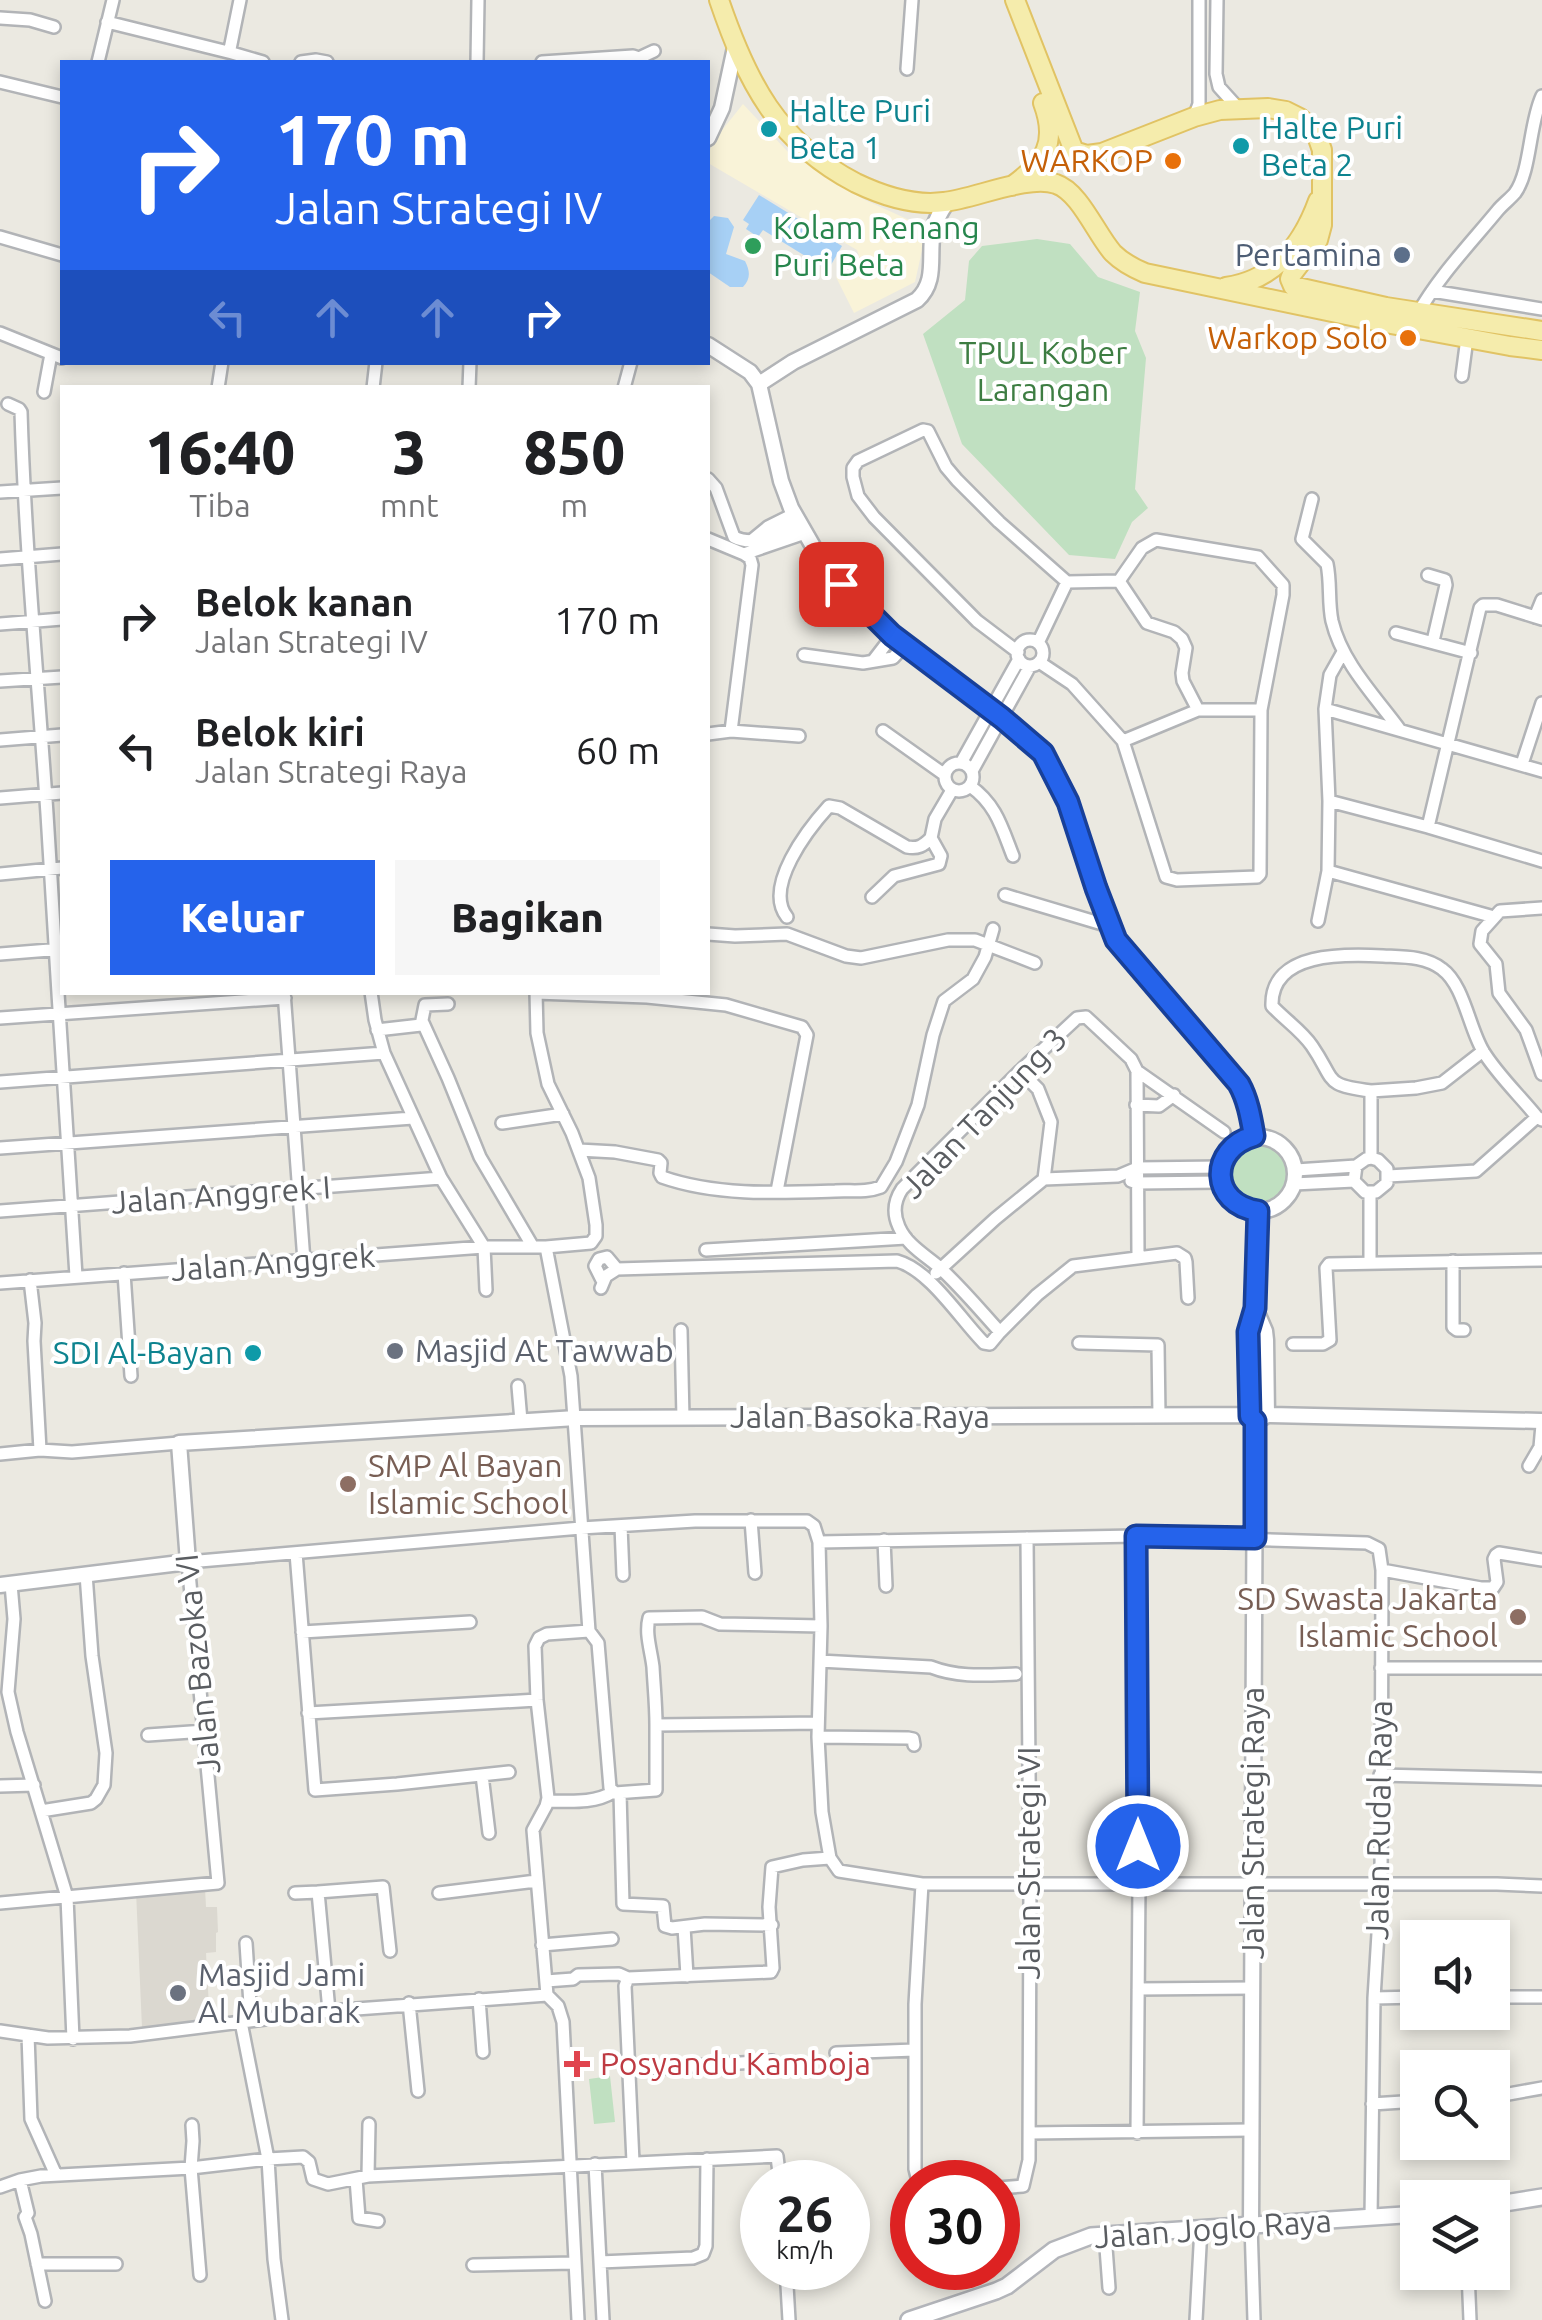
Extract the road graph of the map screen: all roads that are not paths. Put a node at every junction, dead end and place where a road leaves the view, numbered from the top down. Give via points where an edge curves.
1 (112, 0) edge
2 (240, 0) edge
3 (478, 0) edge
4 (720, 0) edge
5 (912, 0) edge
6 (1003, 0) edge
7 (1015, 0) edge
8 (1216, 4) edge
9 (1199, 5) edge
10 (0, 18) edge
11 (107, 22) junction
12 (54, 28) dead end
13 (736, 43) junction
14 (654, 52) dead end
15 (232, 53) junction
16 (98, 60) edge
17 (256, 60) edge
18 (476, 60) edge
19 (572, 60) edge
20 (640, 60) edge
21 (1215, 61) junction
22 (1198, 63) junction
23 (907, 69) dead end
24 (0, 82) edge
25 (1542, 96) edge
26 (60, 97) edge
27 (1238, 108) junction
28 (1194, 117) junction
29 (710, 134) edge
30 (1012, 186) junction
31 (1323, 186) junction
32 (947, 202) junction
33 (0, 237) edge
34 (60, 255) edge
35 (1212, 288) junction
36 (1432, 292) junction
37 (1296, 296) junction
38 (1542, 309) edge
39 (1414, 320) junction
40 (1542, 329) edge
41 (0, 333) edge
42 (1468, 338) junction
43 (710, 346) edge
44 (1542, 350) edge
45 (57, 356) edge
46 (1462, 376) dead end
47 (759, 384) junction
48 (44, 392) dead end
49 (8, 404) dead end
50 (710, 481) edge
51 (60, 488) edge
52 (23, 490) junction
53 (0, 492) edge
54 (1312, 499) dead end
55 (799, 523) junction
56 (710, 540) edge
57 (60, 554) edge
58 (744, 554) junction
59 (28, 556) junction
60 (0, 559) edge
61 (1428, 575) dead end
62 (1119, 581) junction
63 (1066, 582) junction
64 (1542, 600) edge
65 (1539, 618) edge
66 (60, 619) edge
67 (33, 622) junction
68 (0, 624) edge
69 (1396, 633) dead end
70 (898, 640) junction
71 (1433, 642) junction
72 (1038, 643) junction
73 (1342, 652) junction
74 (1471, 653) junction
75 (804, 655) dead end
76 (1026, 660) junction
77 (60, 676) edge
78 (38, 678) junction
79 (0, 681) edge
80 (1542, 703) edge
81 (1325, 708) junction
82 (1198, 710) junction
83 (1262, 710) junction
84 (997, 714) junction
85 (1400, 730) junction
86 (883, 731) dead end
87 (732, 732) junction
88 (710, 734) edge
89 (60, 735) edge
90 (799, 736) dead end
91 (42, 738) junction
92 (0, 740) edge
93 (1123, 741) junction
94 (1448, 744) junction
95 (1522, 764) junction
96 (966, 767) junction
97 (1542, 770) edge
98 (945, 774) junction
99 (970, 786) junction
100 (952, 790) junction
101 (60, 793) edge
102 (46, 794) junction
103 (0, 798) edge
104 (1329, 802) junction
105 (1428, 827) junction
106 (932, 838) junction
107 (1014, 856) dead end
108 (1542, 861) edge
109 (56, 868) edge
110 (1328, 870) junction
111 (0, 874) edge
112 (1005, 895) dead end
113 (872, 897) dead end
114 (1542, 908) edge
115 (1494, 917) junction
116 (787, 918) dead end
117 (1318, 922) dead end
118 (1109, 926) junction
119 (993, 929) dead end
120 (710, 934) edge
121 (989, 945) junction
122 (58, 949) edge
123 (0, 954) edge
124 (1035, 962) dead end
125 (60, 992) edge
126 (60, 995) edge
127 (284, 995) edge
128 (371, 995) edge
129 (536, 995) edge
130 (580, 995) edge
131 (448, 1004) dead end
132 (61, 1014) junction
133 (0, 1018) edge
134 (422, 1022) junction
135 (377, 1030) junction
136 (1483, 1051) junction
137 (384, 1053) junction
138 (289, 1061) junction
139 (1137, 1071) junction
140 (1020, 1072) junction
141 (1542, 1074) edge
142 (64, 1077) junction
143 (0, 1082) edge
144 (1371, 1091) junction
145 (1174, 1096) junction
146 (1136, 1105) junction
147 (563, 1114) junction
148 (413, 1118) junction
149 (1539, 1118) edge
150 (502, 1124) dead end
151 (294, 1126) junction
152 (1224, 1132) dead end
153 (1254, 1136) junction
154 (68, 1144) junction
155 (0, 1148) edge
156 (579, 1150) junction
157 (1371, 1158) junction
158 (1356, 1166) junction
159 (1138, 1168) junction
160 (1221, 1175) junction
161 (1118, 1176) junction
162 (1388, 1176) junction
163 (1295, 1177) junction
164 (442, 1178) junction
165 (1044, 1179) junction
166 (1354, 1181) junction
167 (1137, 1183) junction
168 (298, 1190) junction
169 (778, 1191) junction
170 (1370, 1193) junction
171 (71, 1207) junction
172 (0, 1211) edge
173 (1258, 1211) junction
174 (906, 1238) junction
175 (484, 1247) junction
176 (540, 1247) junction
177 (742, 1248) junction
178 (706, 1250) dead end
179 (1138, 1256) junction
180 (304, 1260) junction
181 (1542, 1260) edge
182 (1370, 1262) junction
183 (1454, 1262) junction
184 (742, 1267) junction
185 (940, 1268) junction
186 (124, 1274) junction
187 (76, 1276) junction
188 (30, 1280) junction
189 (929, 1280) junction
190 (0, 1283) edge
191 (602, 1284) dead end
192 (486, 1290) dead end
193 (1188, 1298) dead end
194 (1255, 1308) junction
195 (680, 1330) dead end
196 (1464, 1330) dead end
197 (1000, 1332) junction
198 (1080, 1343) dead end
199 (1294, 1344) dead end
200 (1266, 1356) junction
201 (1249, 1357) junction
202 (131, 1376) dead end
203 (518, 1386) dead end
204 (1159, 1416) junction
205 (576, 1418) junction
206 (683, 1418) junction
207 (1256, 1421) junction
208 (521, 1422) junction
209 (1542, 1423) edge
210 (178, 1444) junction
211 (40, 1450) junction
212 (0, 1454) edge
213 (1530, 1466) dead end
214 (751, 1520) junction
215 (621, 1526) junction
216 (581, 1528) junction
217 (1136, 1536) junction
218 (1027, 1538) junction
219 (1255, 1538) junction
220 (884, 1540) junction
221 (818, 1542) junction
222 (296, 1553) junction
223 (1542, 1560) edge
224 (188, 1562) junction
225 (1382, 1570) junction
226 (755, 1573) dead end
227 (86, 1574) junction
228 (624, 1575) dead end
229 (6, 1584) edge
230 (886, 1586) dead end
231 (470, 1622) dead end
232 (821, 1626) junction
233 (590, 1631) junction
234 (302, 1632) junction
235 (820, 1661) junction
236 (1381, 1668) junction
237 (1542, 1668) edge
238 (1016, 1674) dead end
239 (4, 1693) edge
240 (537, 1700) junction
241 (308, 1713) junction
242 (818, 1723) junction
243 (656, 1724) junction
244 (205, 1731) junction
245 (148, 1735) dead end
246 (818, 1738) junction
247 (914, 1745) dead end
248 (509, 1772) dead end
249 (482, 1775) junction
250 (1380, 1775) junction
251 (1542, 1778) edge
252 (34, 1785) junction
253 (0, 1786) edge
254 (616, 1792) junction
255 (548, 1802) junction
256 (42, 1811) junction
257 (489, 1834) dead end
258 (831, 1861) junction
259 (536, 1881) junction
260 (922, 1884) junction
261 (1030, 1884) junction
262 (1138, 1884) junction
263 (1259, 1885) junction
264 (1381, 1885) junction
265 (1542, 1886) edge
266 (318, 1892) junction
267 (295, 1893) dead end
268 (438, 1893) dead end
269 (67, 1896) junction
270 (0, 1903) edge
271 (772, 1925) junction
272 (684, 1927) junction
273 (612, 1939) dead end
274 (246, 1944) dead end
275 (542, 1945) junction
276 (390, 1951) dead end
277 (687, 1976) junction
278 (628, 1978) junction
279 (546, 1988) junction
280 (1250, 1988) junction
281 (1138, 1989) junction
282 (1510, 1997) edge
283 (1542, 1997) edge
284 (1374, 1998) junction
285 (1400, 1998) edge
286 (479, 1999) junction
287 (409, 2004) junction
288 (329, 2011) junction
289 (246, 2021) junction
290 (0, 2032) edge
291 (28, 2035) junction
292 (73, 2038) junction
293 (914, 2050) junction
294 (483, 2052) dead end
295 (836, 2054) dead end
296 (772, 2060) dead end
297 (628, 2070) junction
298 (1542, 2088) edge
299 (418, 2090) dead end
300 (1510, 2094) edge
301 (1400, 2103) edge
302 (1372, 2104) junction
303 (369, 2124) dead end
304 (192, 2125) dead end
305 (1250, 2130) junction
306 (1138, 2132) junction
307 (1030, 2133) junction
308 (268, 2159) junction
309 (707, 2159) junction
310 (778, 2160) edge
311 (915, 2160) edge
312 (633, 2162) junction
313 (596, 2164) junction
314 (190, 2168) junction
315 (570, 2169) junction
316 (56, 2175) junction
317 (362, 2178) junction
318 (20, 2180) junction
319 (0, 2187) edge
320 (1020, 2187) edge
321 (1542, 2197) edge
322 (1510, 2202) edge
323 (1400, 2216) edge
324 (1371, 2218) junction
325 (378, 2221) dead end
326 (1250, 2225) junction
327 (1202, 2228) junction
328 (1105, 2234) junction
329 (575, 2262) junction
330 (600, 2262) junction
331 (37, 2264) junction
332 (116, 2264) dead end
333 (473, 2265) dead end
334 (200, 2274) dead end
335 (1109, 2288) dead end
336 (787, 2290) edge
337 (1469, 2290) edge
338 (45, 2301) dead end
339 (282, 2320) edge
340 (578, 2320) edge
341 (603, 2320) edge
342 (789, 2320) edge
343 (909, 2320) edge
344 (1196, 2320) edge
345 (1254, 2320) edge
346 (1470, 2320) edge

1 - 11 street
2 - 15 street
3 - 18 street
4 - 13 main road
5 - 23 street
6 - 30 main road via 1050,132 1044,156
7 - 28 main road via 1077,153 1102,153
8 - 9 street
8 - 21 street
9 - 22 street
10 - 12 street
11 - 15 street
11 - 16 street
13 - 29 street
13 - 32 main road via 771,112 809,154 875,191 920,203
14 - 20 street
15 - 17 street
19 - 20 street
21 - 22 street
21 - 27 street via 1219,86
22 - 28 street
24 - 26 street
25 - 36 street via 1516,191
27 - 28 main road
27 - 31 main road via 1275,108 1309,124 1320,144
30 - 32 main road
30 - 35 main road via 1061,186 1128,266
31 - 35 main road via 1306,229 1282,262 1249,282
31 - 37 main road via 1321,232 1290,277
32 - 47 street via 934,226 931,272 918,300
33 - 34 street
35 - 37 main road
36 - 38 street
36 - 39 street
37 - 39 main road
39 - 40 main road
39 - 42 main road
41 - 45 street
42 - 44 main road
42 - 46 street
43 - 47 street
45 - 48 street
47 - 55 street via 781,481
49 - 52 street via 21,412
50 - 55 street via 734,537 742,541 768,527
51 - 52 street
52 - 53 street
52 - 59 street
54 - 73 street via 1302,540 1327,564
55 - 58 street
55 - 70 street via 841,584
56 - 58 street
57 - 59 street
58 - 87 street via 752,565
59 - 60 street
59 - 67 street
61 - 71 street via 1446,584
62 - 63 street
62 - 82 street via 1148,623 1182,638 1183,680
62 - 83 street via 1142,548 1156,540 1258,557 1284,590
63 - 72 street
63 - 76 street via 957,480 928,431 854,465 854,486 874,517 976,622
64 - 65 street
65 - 74 street via 1483,605
66 - 67 street
67 - 68 street
67 - 78 street
69 - 71 street
70 - 75 street via 864,663
70 - 84 street
71 - 74 street
72 - 76 street via 1043,650
72 - 76 street via 1025,642
73 - 81 street via 1330,674
73 - 85 street
74 - 94 street
76 - 84 street
76 - 93 street via 1072,684
77 - 78 street
78 - 79 street
78 - 91 street
80 - 95 street
81 - 85 street
81 - 104 street
82 - 83 street
82 - 93 street
83 - 93 street via 1257,877 1166,877
84 - 96 street
84 - 118 street via 1048,761
85 - 94 street
86 - 98 street
87 - 88 street
87 - 90 street
89 - 91 street
91 - 92 street
91 - 102 street
94 - 95 street
94 - 105 street
95 - 97 street
96 - 98 street
96 - 99 street
98 - 100 street
99 - 100 street
99 - 107 street via 993,808
100 - 106 street
101 - 102 street
102 - 103 street
102 - 109 street
104 - 105 street
104 - 110 street
105 - 108 street
106 - 113 street via 939,864 894,876
106 - 116 street via 916,849 829,806 784,869 781,910
109 - 111 street
109 - 122 street
110 - 115 street
110 - 117 street
112 - 118 street
114 - 115 street
115 - 141 street via 1480,944 1496,964 1499,994 1526,1030
118 - 153 street via 1239,1084
119 - 121 street
120 - 121 street via 787,934 861,958 948,940
121 - 124 street
121 - 169 street via 973,979 944,1001 918,1105 882,1187
122 - 123 street
122 - 125 street
126 - 132 street
127 - 132 street
127 - 138 street
128 - 135 street
129 - 147 street via 540,1050
130 - 169 street via 726,1004 802,1027 808,1035
131 - 134 street via 425,1005
132 - 133 street
132 - 142 street
134 - 135 street
134 - 176 street via 480,1157
135 - 137 street
136 - 144 street via 1442,1082
136 - 144 street via 1448,974 1422,959 1341,955 1282,973 1272,1006 1311,1044 1330,1080
136 - 149 street
137 - 138 street
137 - 148 street
138 - 142 street
138 - 151 street
139 - 140 street, Jalan Tanjung 3 via 1086,1016
139 - 145 street
139 - 146 street
140 - 165 street via 1038,1089 1051,1122
140 - 174 street, Jalan Tanjung 3 via 902,1190 895,1208
142 - 143 street
142 - 154 street
144 - 157 street
145 - 146 street via 1158,1106
145 - 152 street
146 - 159 street
147 - 150 street
147 - 156 street
148 - 151 street
148 - 164 street
149 - 162 street via 1476,1171
151 - 154 street
151 - 168 street
153 - 160 street via 1224,1156
153 - 163 street via 1282,1145
154 - 155 street
154 - 171 street
156 - 169 street via 658,1160 662,1178 690,1186
156 - 176 street, Jalan Anggrek via 596,1236 591,1243
157 - 158 street
157 - 162 street via 1384,1164
158 - 163 street
158 - 166 street
159 - 160 street
159 - 161 street
159 - 167 street
160 - 167 street
160 - 173 street via 1231,1200
161 - 165 street
161 - 167 street
162 - 170 street via 1383,1188
163 - 166 street
163 - 173 street via 1281,1204
164 - 168 street, Jalan Anggrek I
164 - 175 street
165 - 185 street
166 - 170 street
167 - 179 street
168 - 171 street, Jalan Anggrek I
168 - 180 street
170 - 182 street
171 - 172 street, Jalan Anggrek I
171 - 187 street
173 - 194 street
174 - 177 street
174 - 185 street, Jalan Tanjung 3
175 - 176 street, Jalan Anggrek
175 - 180 street, Jalan Anggrek
175 - 192 street
176 - 205 street
177 - 178 street
177 - 184 street
179 - 193 street via 1182,1256
179 - 197 street via 1073,1266
180 - 186 street, Jalan Anggrek
181 - 183 street
182 - 183 street
182 - 199 street via 1327,1266 1330,1340
183 - 196 street via 1453,1327
184 - 189 street via 897,1261
184 - 191 street via 617,1268
185 - 189 street
185 - 197 street, Jalan Tanjung 3
186 - 187 street, Jalan Anggrek
186 - 202 street
187 - 188 street, Jalan Anggrek
188 - 190 street, Jalan Anggrek
188 - 211 street
189 - 197 street via 984,1343
194 - 200 street
194 - 201 street
195 - 206 street
198 - 204 street via 1158,1345
200 - 201 street
200 - 207 street
201 - 207 street
203 - 208 street
204 - 206 street, Jalan Basoka Raya
204 - 207 street, Jalan Basoka Raya
205 - 206 street, Jalan Basoka Raya
205 - 208 street, Jalan Basoka Raya
205 - 216 street
207 - 209 street, Jalan Basoka Raya
207 - 219 street, Jalan Strategi Raya
208 - 210 street, Jalan Basoka Raya
209 - 213 street
210 - 211 street
210 - 224 street, Jalan Bazoka VI
211 - 212 street
214 - 215 street
214 - 221 street via 807,1521
214 - 226 street
215 - 216 street
215 - 228 street
216 - 222 street
216 - 233 street
217 - 218 street
217 - 219 street
217 - 262 street
218 - 220 street
218 - 261 street, Jalan Strategi VI
219 - 225 street via 1368,1543 1380,1549
219 - 263 street, Jalan Strategi Raya
220 - 221 street
220 - 230 street
221 - 232 street
222 - 224 street
222 - 234 street
223 - 225 street via 1496,1554 1493,1588
224 - 227 street
224 - 244 street, Jalan Bazoka VI
225 - 236 street, Jalan Rudal Raya
227 - 229 street
227 - 256 street via 104,1785 91,1803
229 - 239 street via 14,1619
231 - 234 street
232 - 235 street
232 - 243 street via 649,1618
233 - 240 street via 537,1640
233 - 254 street via 598,1643 610,1788
234 - 241 street
235 - 238 street via 931,1667 966,1676
235 - 242 street
236 - 237 street
236 - 250 street, Jalan Rudal Raya
239 - 252 street
240 - 241 street
240 - 255 street
241 - 249 street via 317,1790
242 - 243 street
242 - 246 street
243 - 254 street via 656,1790
244 - 245 street
244 - 269 street, Jalan Bazoka VI via 219,1881
246 - 247 street via 908,1738
246 - 258 street
248 - 249 street
249 - 257 street
250 - 251 street
250 - 264 street, Jalan Rudal Raya
252 - 253 street
252 - 256 street
254 - 255 street
254 - 272 street via 623,1904 663,1906 665,1926
255 - 259 street via 533,1830
256 - 269 street
258 - 260 street via 844,1872
258 - 271 street via 772,1866
259 - 268 street
259 - 275 street
260 - 261 street
260 - 293 street
261 - 262 street
261 - 307 street, Jalan Strategi VI
262 - 263 street
262 - 281 street
263 - 264 street
263 - 280 street, Jalan Strategi Raya
264 - 265 street
264 - 284 street, Jalan Rudal Raya
266 - 267 street
266 - 276 street via 382,1887
266 - 288 street
269 - 270 street
269 - 292 street
271 - 272 street
271 - 277 street via 771,1972
272 - 277 street
273 - 275 street
274 - 289 street
275 - 279 street
277 - 278 street
278 - 279 street via 578,1975
278 - 297 street
279 - 286 street
279 - 315 street via 562,2022
280 - 281 street
280 - 305 street, Jalan Strategi Raya
281 - 306 street
282 - 283 street
284 - 285 street
284 - 302 street, Jalan Rudal Raya
286 - 287 street
286 - 294 street
287 - 288 street
287 - 299 street
288 - 289 street
289 - 292 street
289 - 308 street
290 - 291 street
291 - 292 street
291 - 316 street via 32,2119
293 - 295 street
293 - 311 street
296 - 297 street
297 - 312 street
298 - 300 street
301 - 302 street
302 - 324 street, Jalan Rudal Raya
303 - 317 street
304 - 314 street
305 - 306 street
305 - 326 street, Jalan Strategi Raya
306 - 307 street
307 - 320 street, Jalan Strategi VI
308 - 314 street
308 - 317 street via 305,2158 318,2182
308 - 339 street
309 - 310 street
309 - 312 street
309 - 330 street via 702,2254
312 - 313 street
313 - 315 street
313 - 330 street
314 - 316 street
314 - 334 street
315 - 317 street
315 - 329 street
316 - 318 street
317 - 325 street via 359,2218
318 - 319 street
318 - 331 street
321 - 322 main road
323 - 324 main road, Jalan Joglo Raya
324 - 326 main road, Jalan Joglo Raya
326 - 327 main road, Jalan Joglo Raya
326 - 345 street
327 - 328 main road, Jalan Joglo Raya
327 - 344 street
328 - 335 street
328 - 343 main road, Jalan Joglo Raya via 1054,2250 996,2291
329 - 333 street
329 - 340 street
330 - 341 street
331 - 332 street
331 - 338 street
336 - 342 street
337 - 346 street

